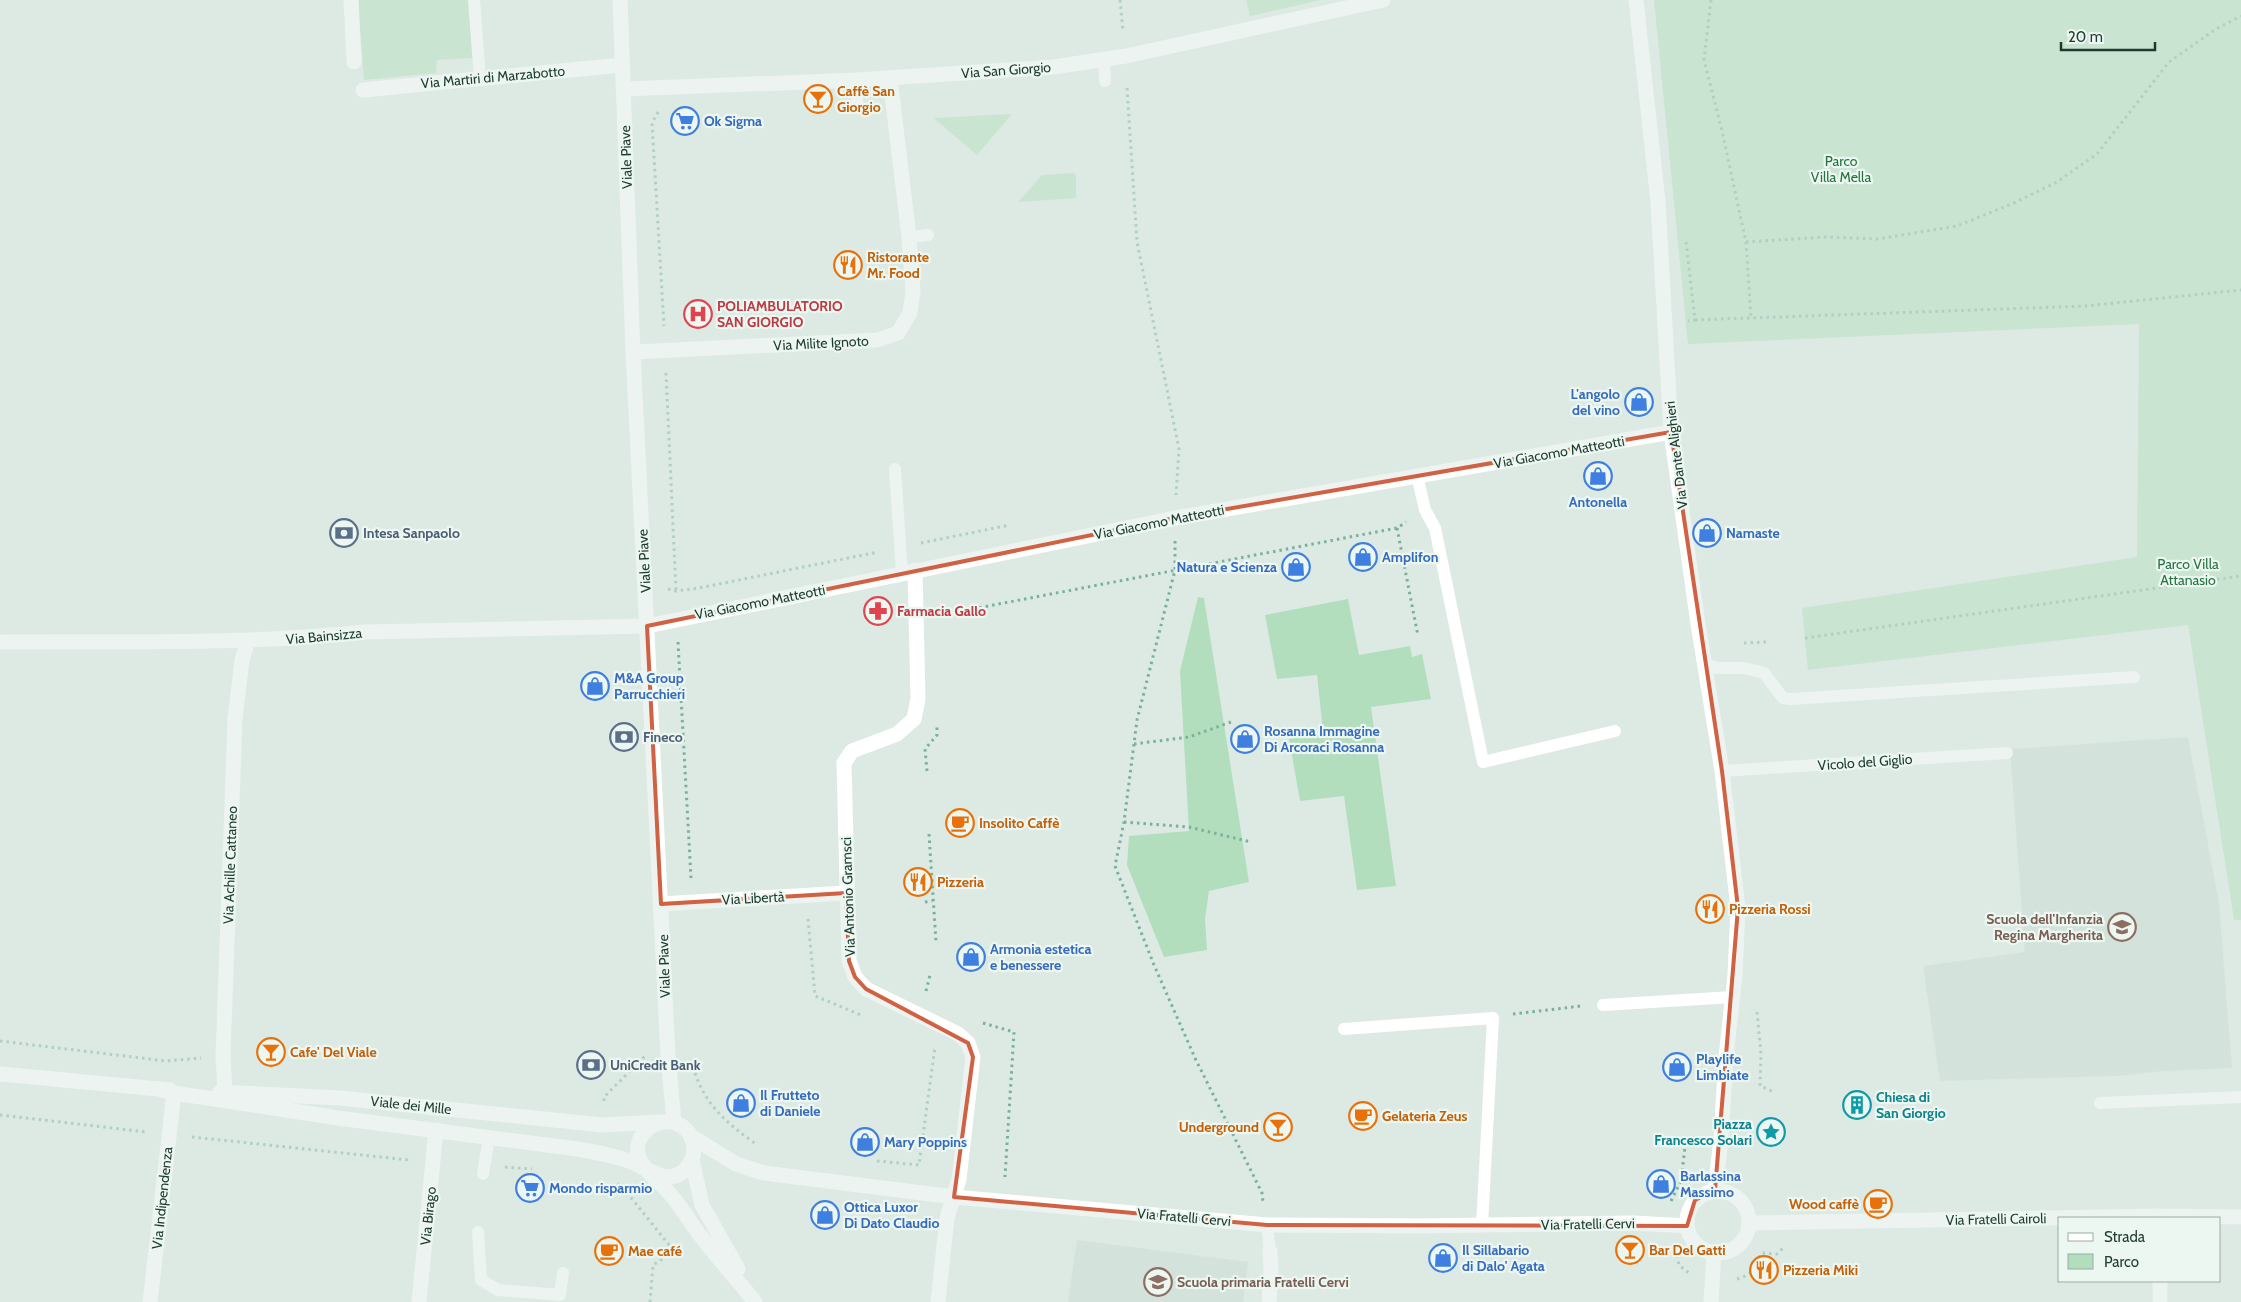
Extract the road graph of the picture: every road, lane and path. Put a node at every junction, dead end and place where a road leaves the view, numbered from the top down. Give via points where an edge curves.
1 (350, 0) edge
2 (474, 0) edge
3 (620, 0) edge
4 (1383, 0) edge
5 (1636, 0) edge
6 (1711, 0) edge
7 (2241, 16) edge
8 (1104, 60) junction
9 (354, 62) dead end
10 (622, 65) junction
11 (890, 78) junction
12 (480, 79) junction
13 (856, 80) junction
14 (1105, 81) dead end
15 (1127, 87) dead end
16 (624, 89) junction
17 (363, 90) dead end
18 (857, 102) dead end
19 (660, 107) dead end
20 (928, 235) dead end
21 (909, 237) junction
22 (1746, 242) junction
23 (2241, 290) edge
24 (1751, 318) junction
25 (1695, 320) dead end
26 (665, 350) junction
27 (633, 352) junction
28 (1671, 432) junction
29 (895, 469) dead end
30 (1417, 476) junction
31 (1425, 510) junction
32 (1175, 518) junction
33 (1397, 528) junction
34 (1175, 570) junction
35 (909, 572) junction
36 (2241, 576) edge
37 (676, 618) junction
38 (940, 623) dead end
39 (647, 626) junction
40 (1418, 636) dead end
41 (1805, 638) dead end
42 (248, 640) junction
43 (0, 642) edge
44 (1705, 664) junction
45 (2134, 677) dead end
46 (1231, 722) dead end
47 (938, 725) dead end
48 (1615, 731) dead end
49 (1134, 744) junction
50 (2007, 752) dead end
51 (1722, 770) junction
52 (926, 771) dead end
53 (1124, 822) junction
54 (929, 834) dead end
55 (1251, 842) dead end
56 (846, 893) junction
57 (805, 895) junction
58 (932, 901) junction
59 (690, 902) junction
60 (925, 902) dead end
61 (661, 904) junction
62 (936, 942) dead end
63 (1733, 997) junction
64 (1604, 1005) joint
65 (866, 1017) dead end
66 (1493, 1018) junction
67 (1344, 1029) dead end
68 (0, 1041) edge
69 (935, 1043) dead end
70 (224, 1056) junction
71 (668, 1056) junction
72 (0, 1074) edge
73 (168, 1091) junction
74 (225, 1092) junction
75 (2241, 1097) edge
76 (2100, 1103) dead end
77 (604, 1105) dead end
78 (0, 1115) edge
79 (666, 1122) junction
80 (436, 1130) junction
81 (169, 1135) junction
82 (489, 1137) junction
83 (692, 1137) junction
84 (764, 1149) dead end
85 (692, 1160) junction
86 (870, 1160) dead end
87 (433, 1162) junction
88 (484, 1170) joint
89 (534, 1170) dead end
90 (649, 1172) junction
91 (609, 1179) dead end
92 (1715, 1190) junction
93 (954, 1197) junction
94 (2158, 1217) edge
95 (2241, 1217) edge
96 (2058, 1219) edge
97 (1267, 1224) junction
98 (1750, 1224) junction
99 (1482, 1226) junction
100 (1687, 1226) junction
101 (478, 1232) dead end
102 (1789, 1242) dead end
103 (683, 1246) dead end
104 (674, 1251) junction
105 (1270, 1251) joint
106 (1714, 1253) junction
107 (563, 1273) dead end
108 (1730, 1282) dead end
109 (2160, 1282) edge
110 (150, 1302) edge
111 (420, 1302) edge
112 (650, 1302) edge
113 (755, 1302) edge
114 (938, 1302) edge
115 (1268, 1302) edge
116 (1711, 1302) edge
117 (2160, 1302) edge

1 - 9 street
2 - 12 lane
3 - 10 street, Viale Piave
4 - 8 street, Via San Giorgio
5 - 28 street, Via Dante Alighieri via 1658,202
6 - 22 path via 1704,60
7 - 22 path via 2216,29 2169,62 2097,154 2057,182 2014,203 1957,226 1878,239 1825,237
8 - 11 street, Via San Giorgio via 1054,67
8 - 14 lane
10 - 12 street, Via Martiri di Marzabotto
10 - 16 street, Viale Piave
11 - 13 street, Via San Giorgio
11 - 21 street, Via Milite Ignoto
12 - 17 street, Via Martiri di Marzabotto
13 - 16 street, Via San Giorgio
13 - 18 lane
15 - 32 path via 1137,242 1178,449
16 - 27 street, Viale Piave
19 - 26 path via 652,123
20 - 21 lane
21 - 26 street, Via Milite Ignoto via 913,291 910,313 898,333 877,340
22 - 24 path
23 - 24 path via 2086,306
24 - 25 path
26 - 27 street, Via Milite Ignoto
26 - 37 path
27 - 39 street, Viale Piave
28 - 30 street, Via Giacomo Matteotti
28 - 44 street, Via Dante Alighieri
29 - 35 lane
30 - 31 lane
30 - 32 street, Via Giacomo Matteotti
31 - 33 path
31 - 48 lane via 1435,528 1483,762
32 - 34 path
32 - 35 street, Via Giacomo Matteotti
33 - 34 path
33 - 40 path
34 - 38 path via 941,614
34 - 49 path via 1137,720
35 - 37 street, Via Giacomo Matteotti
35 - 56 street, Via Antonio Gramsci via 918,699 914,719 897,734 852,751 844,763
36 - 41 path
37 - 39 street, Via Giacomo Matteotti
37 - 59 path
39 - 42 street, Via Bainsizza via 364,632
39 - 61 street, Viale Piave
42 - 43 street, Via Bainsizza
42 - 70 street, Via Achille Cattaneo via 242,660 235,719
44 - 45 lane via 1764,673 1783,698 1791,700
44 - 51 street, Via Dante Alighieri
46 - 49 path via 1189,737
47 - 52 path via 937,734 925,749
49 - 53 path
50 - 51 lane, Vicolo del Giglio
51 - 63 street, Via Dante Alighieri via 1738,908
53 - 55 path via 1189,827
53 - 97 path via 1115,866 1195,1058 1262,1193
54 - 58 path
56 - 57 street, Via Libertà
56 - 93 street, Via Antonio Gramsci via 849,960 855,977 866,989 958,1034 968,1043 973,1057 959,1179
57 - 59 street, Via Libertà
57 - 65 path via 815,996
58 - 60 path
58 - 62 path
59 - 61 street, Via Libertà
61 - 71 street, Viale Piave
63 - 64 lane
63 - 92 street
64 - 66 path
66 - 67 lane
66 - 99 lane
68 - 70 path via 166,1061
69 - 86 path via 919,1165
70 - 74 street, Via Achille Cattaneo
71 - 77 path via 645,1056 604,1097
71 - 79 street, Viale Piave
71 - 84 path via 690,1056 700,1090 728,1125
72 - 73 street, Viale dei Mille
73 - 74 street, Viale dei Mille
73 - 80 street, Viale dei Mille
73 - 81 street, Via Indipendenza
74 - 79 street, Viale dei Mille via 340,1098 603,1125
75 - 76 lane
78 - 81 path
79 - 83 street via 687,1130
79 - 90 street via 646,1130 638,1144 640,1159
80 - 82 street, Viale dei Mille
80 - 87 street, Via Birago
81 - 87 path
81 - 110 street, Via Indipendenza
82 - 88 lane
82 - 90 street, Viale dei Mille via 602,1153
83 - 85 street
83 - 93 street, Via Fratelli Cervi via 736,1164 764,1173
85 - 90 street via 685,1170 674,1176 661,1177
85 - 113 street via 702,1204
87 - 111 street, Via Birago
88 - 89 path
90 - 113 street via 672,1196
91 - 104 path via 622,1187
92 - 98 street via 1730,1192 1739,1198 1745,1205
92 - 100 street via 1695,1200 1690,1207
93 - 97 street, Via Fratelli Cervi
93 - 114 street, Via Antonio Gramsci via 947,1218
94 - 95 street, Via Fratelli Cairoli
96 - 98 street, Via Fratelli Cairoli
97 - 99 street, Via Fratelli Cervi
97 - 105 lane
98 - 106 street via 1748,1234 1734,1249
99 - 100 street, Via Fratelli Cervi via 1641,1223
100 - 106 street via 1695,1244
101 - 107 lane via 481,1280 498,1290 560,1295
102 - 108 path via 1778,1254 1761,1253 1754,1270 1746,1277
103 - 104 path
104 - 112 path via 653,1265
105 - 115 street via 1272,1272
106 - 116 street
109 - 117 street

